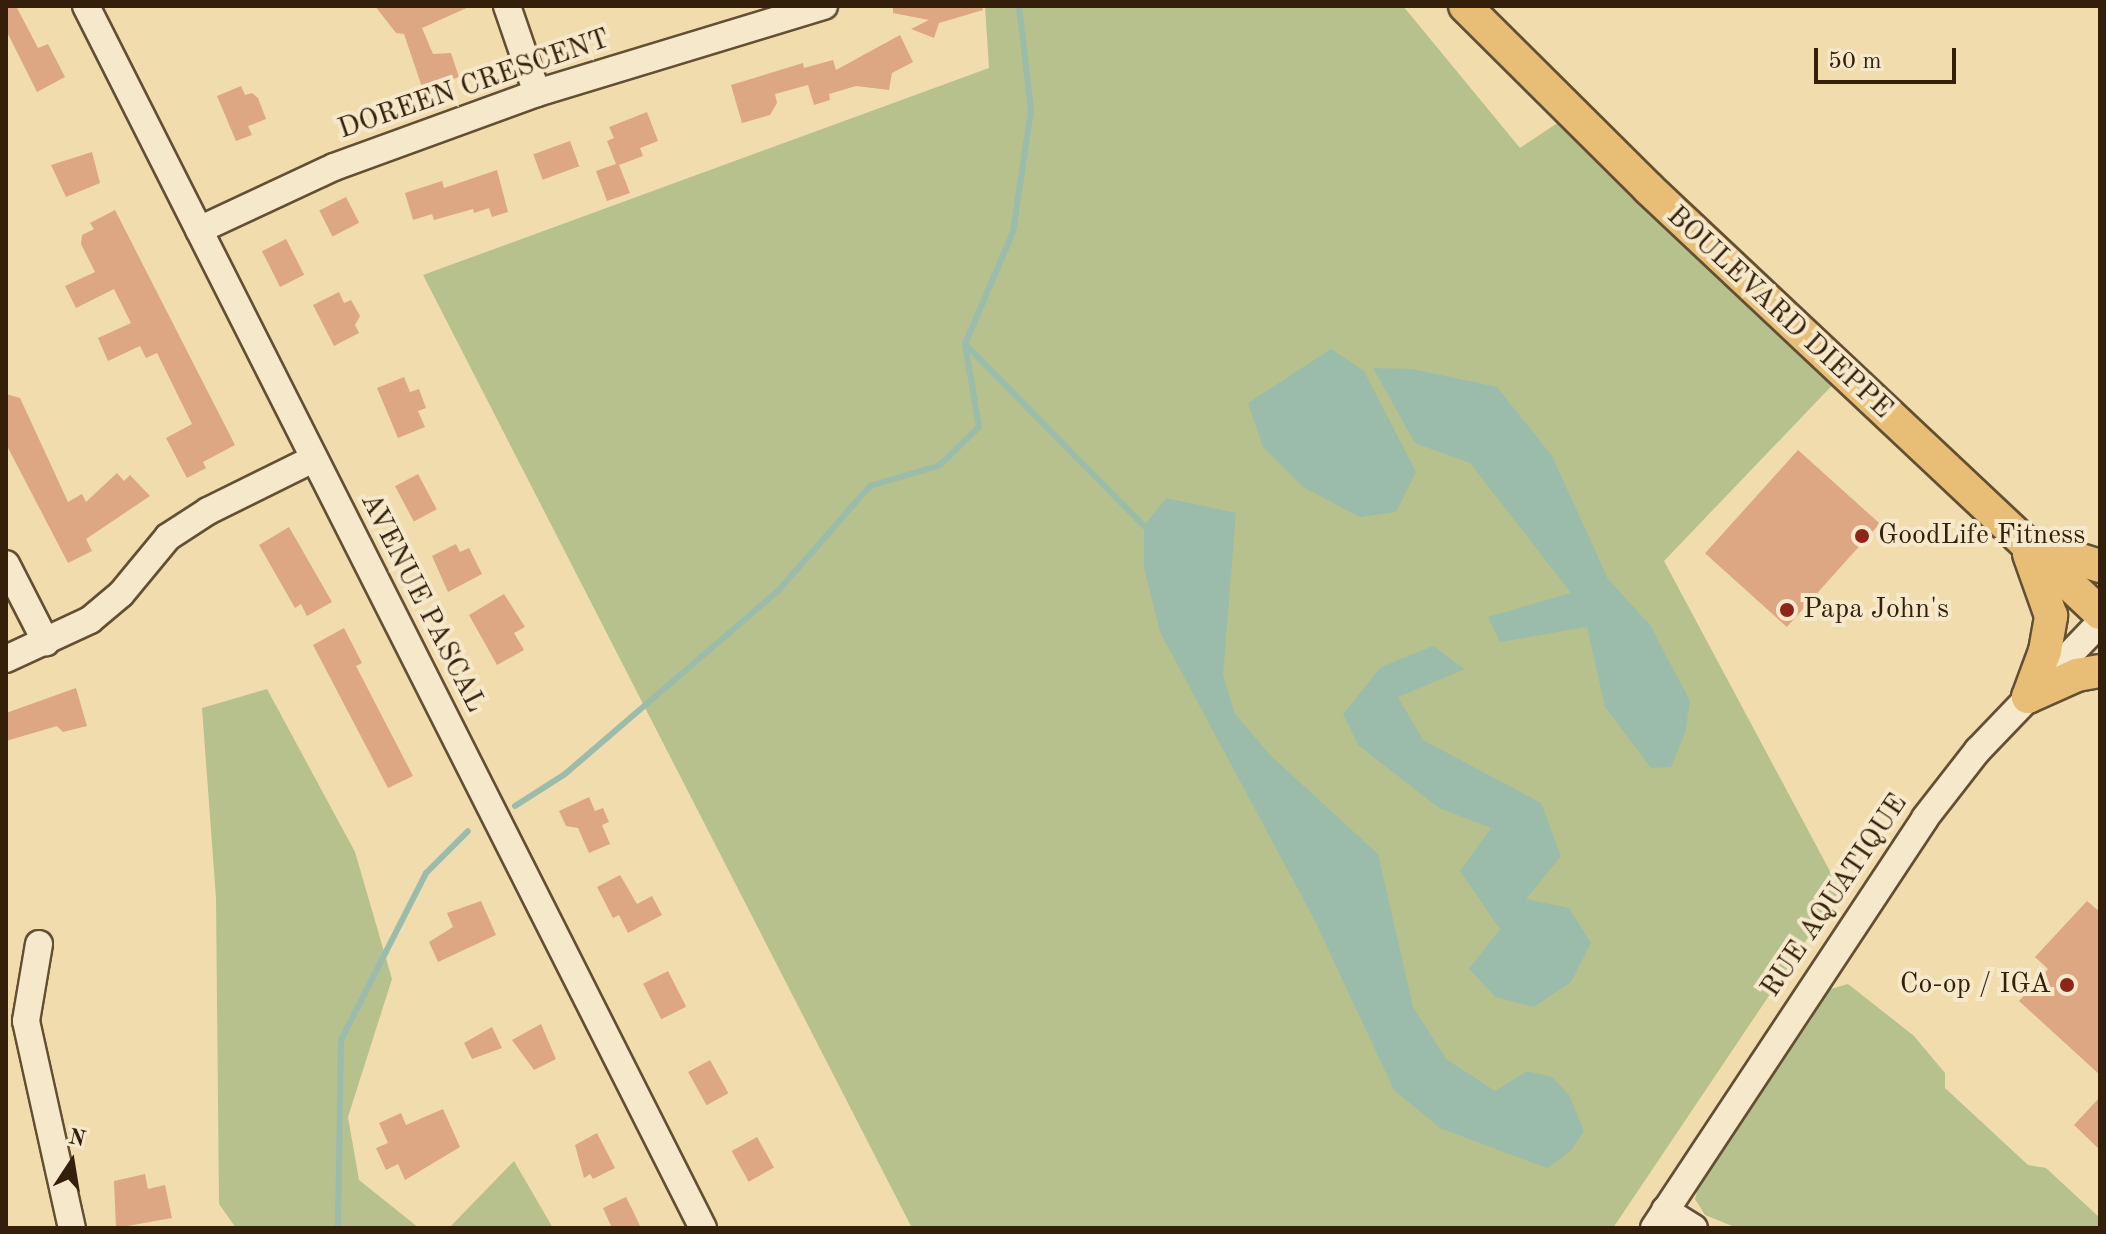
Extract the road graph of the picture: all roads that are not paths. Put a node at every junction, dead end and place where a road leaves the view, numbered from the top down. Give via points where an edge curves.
1 (86, 6) edge
2 (507, 6) edge
3 (824, 6) edge
4 (1465, 6) edge
5 (537, 93) junction
6 (199, 230) junction
7 (313, 459) junction
8 (2022, 540) junction
9 (6, 564) edge
10 (2100, 566) edge
11 (2100, 613) edge
12 (2100, 623) edge
13 (46, 642) junction
14 (6, 659) edge
15 (2100, 671) edge
16 (2028, 697) junction
17 (39, 944) dead end
18 (1659, 1219) edge
19 (72, 1228) edge
20 (703, 1228) edge
21 (1694, 1228) edge

1 - 6 street, AVENUE PASCAL
2 - 5 street
3 - 5 street, DOREEN CRESCENT
4 - 8 main road, BOULEVARD DIEPPE via 1648,188
5 - 6 street, DOREEN CRESCENT via 334,167
6 - 7 street, AVENUE PASCAL
7 - 13 street via 181,528 121,594 90,620
7 - 20 street, AVENUE PASCAL
8 - 10 main road
8 - 11 main road, BOULEVARD DIEPPE
8 - 16 main road via 2047,594 2051,616
9 - 13 street
12 - 16 street, RUE AQUATIQUE
13 - 14 street
15 - 16 main road via 2077,675
16 - 18 street, RUE AQUATIQUE via 1925,818
17 - 19 street via 26,1021
18 - 21 street

